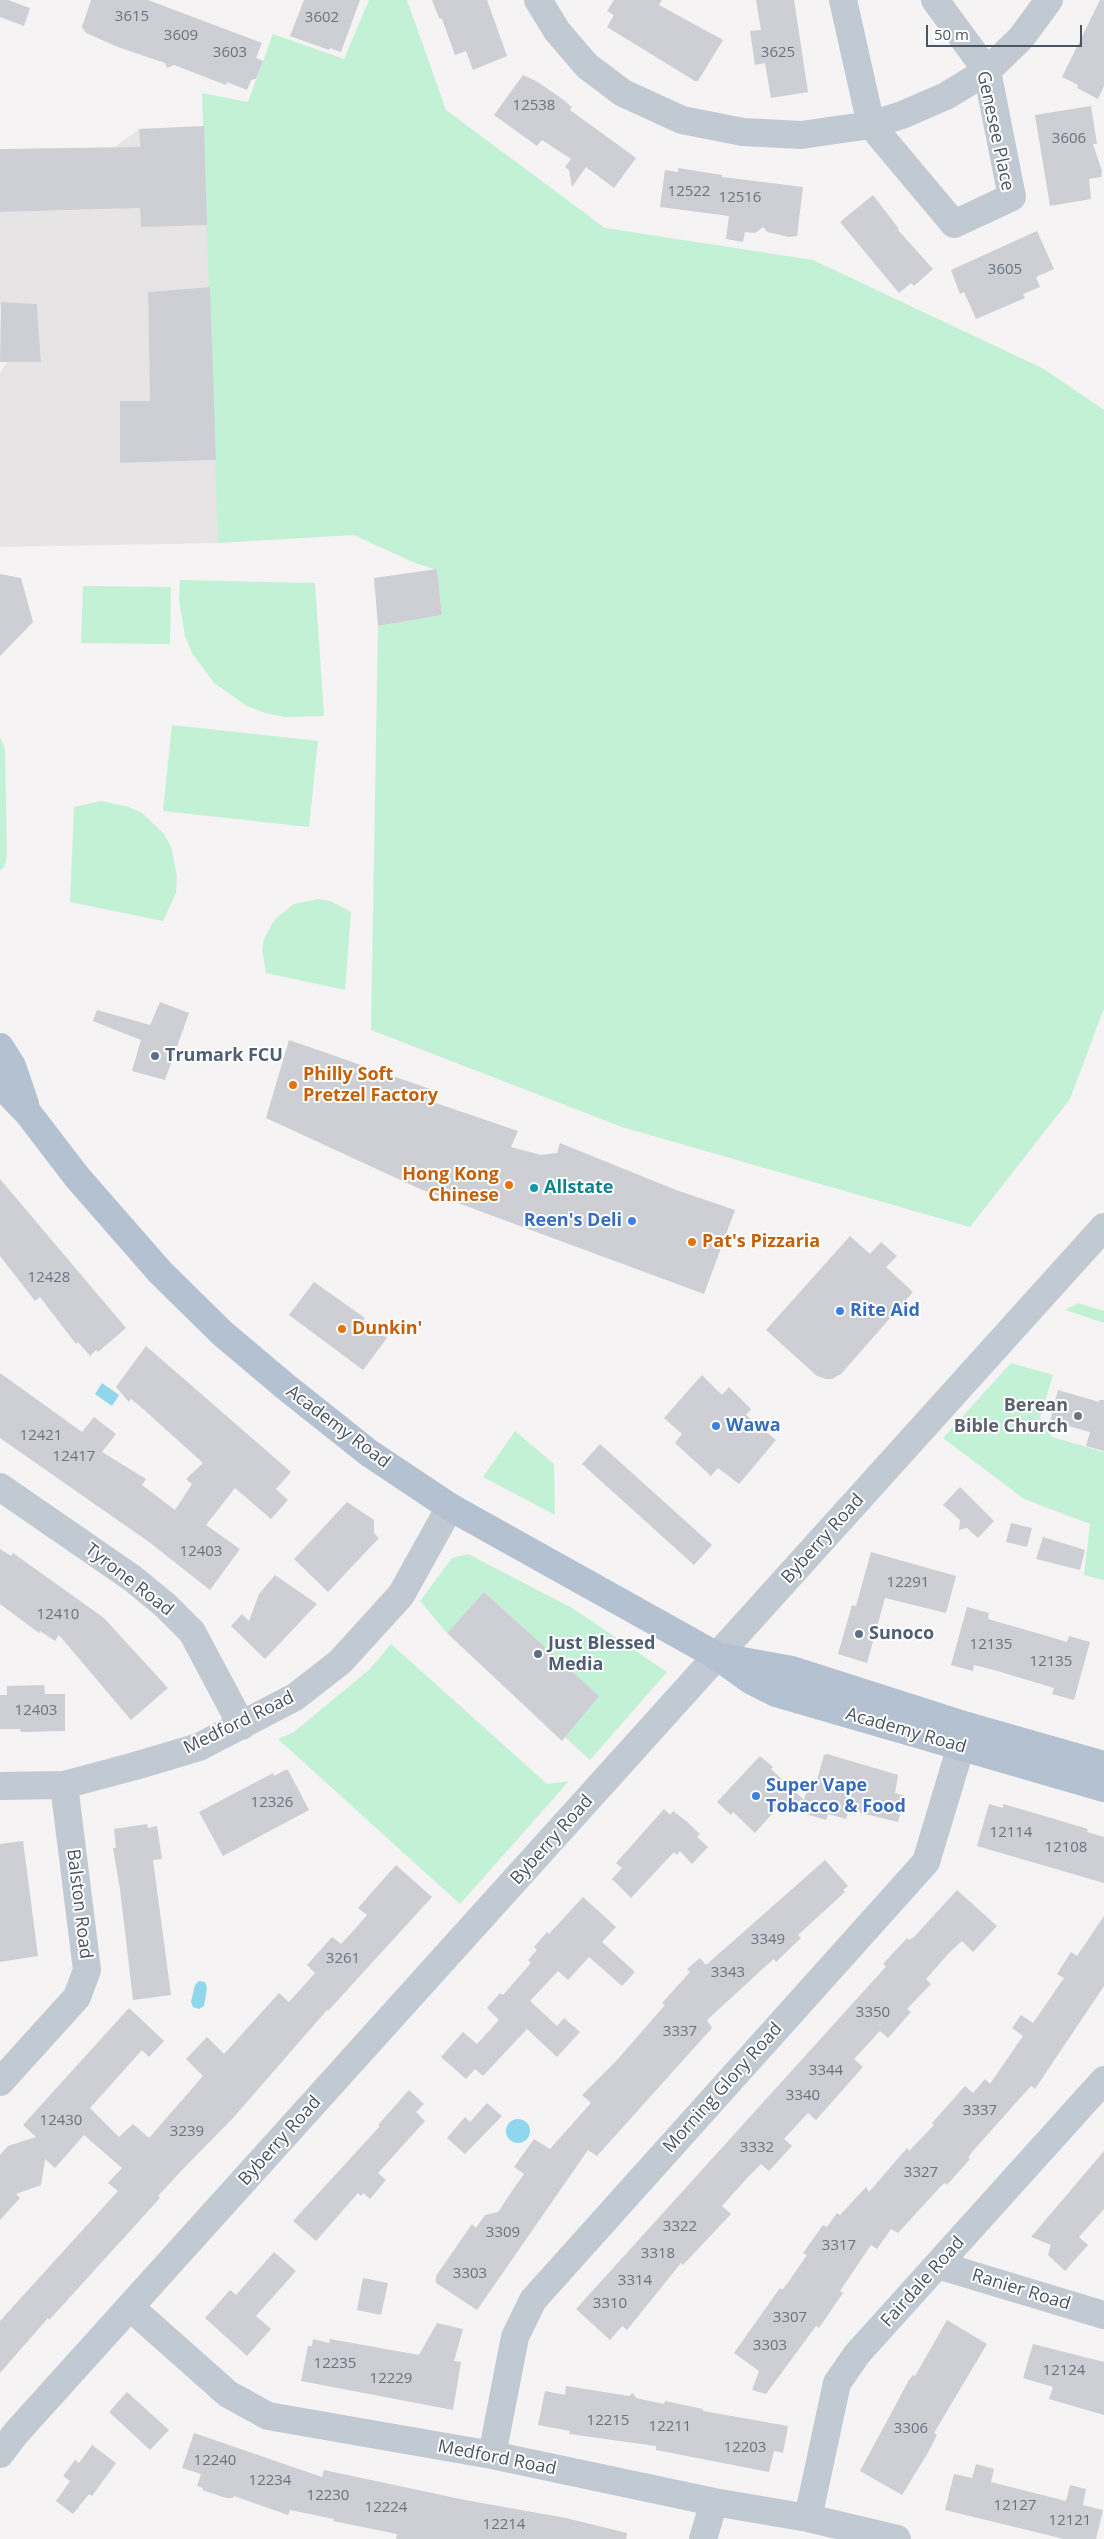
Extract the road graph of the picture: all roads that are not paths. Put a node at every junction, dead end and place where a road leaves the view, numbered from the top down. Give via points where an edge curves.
1 (538, 0) edge
2 (842, 0) edge
3 (935, 0) edge
4 (1049, 0) edge
5 (987, 71) junction
6 (871, 125) junction
7 (0, 1047) edge
8 (0, 1084) edge
9 (28, 1113) junction
10 (1104, 1227) edge
11 (0, 1487) edge
12 (450, 1507) junction
13 (717, 1656) junction
14 (242, 1726) junction
15 (964, 1737) junction
16 (1104, 1765) edge
17 (64, 1785) junction
18 (0, 1786) edge
19 (1104, 1788) edge
20 (1104, 2080) edge
21 (0, 2082) edge
22 (938, 2265) junction
23 (130, 2307) junction
24 (1104, 2315) edge
25 (0, 2454) edge
26 (492, 2455) junction
27 (714, 2502) junction
28 (808, 2518) junction
29 (703, 2539) edge
30 (897, 2539) edge

1 - 6 street via 557,31 587,66 623,93 682,120 743,132 801,135
2 - 6 street, Genesee Place
3 - 5 street, Genesee Place
4 - 5 street via 1021,38
5 - 6 street via 946,96
5 - 6 street, Genesee Place via 1012,197 954,224
7 - 9 main road, Academy Road via 12,1066
8 - 9 main road, Academy Road
9 - 12 main road, Academy Road via 77,1177 160,1272 222,1333 369,1452
10 - 13 street, Byberry Road
11 - 14 street, Tyrone Road via 132,1578 165,1605 192,1632
12 - 13 main road, Academy Road
12 - 14 street, Medford Road via 401,1595 373,1628 340,1662 295,1698
13 - 15 main road, Academy Road via 752,1681 776,1693
13 - 23 street, Byberry Road
14 - 17 street, Medford Road via 199,1747
15 - 16 main road, Academy Road
15 - 19 main road, Academy Road
15 - 26 street, Morning Glory Road via 926,1862 533,2300 515,2337
17 - 18 street, Medford Road
17 - 21 street, Balston Road via 87,1970 77,1997
20 - 22 street, Fairdale Road
22 - 24 street, Ranier Road
22 - 28 street, Fairdale Road via 857,2354 837,2383
23 - 25 street, Byberry Road
23 - 26 street, Medford Road via 228,2394 268,2416
26 - 27 street, Medford Road
27 - 28 street, Medford Road
27 - 29 street
28 - 30 street, Medford Road

